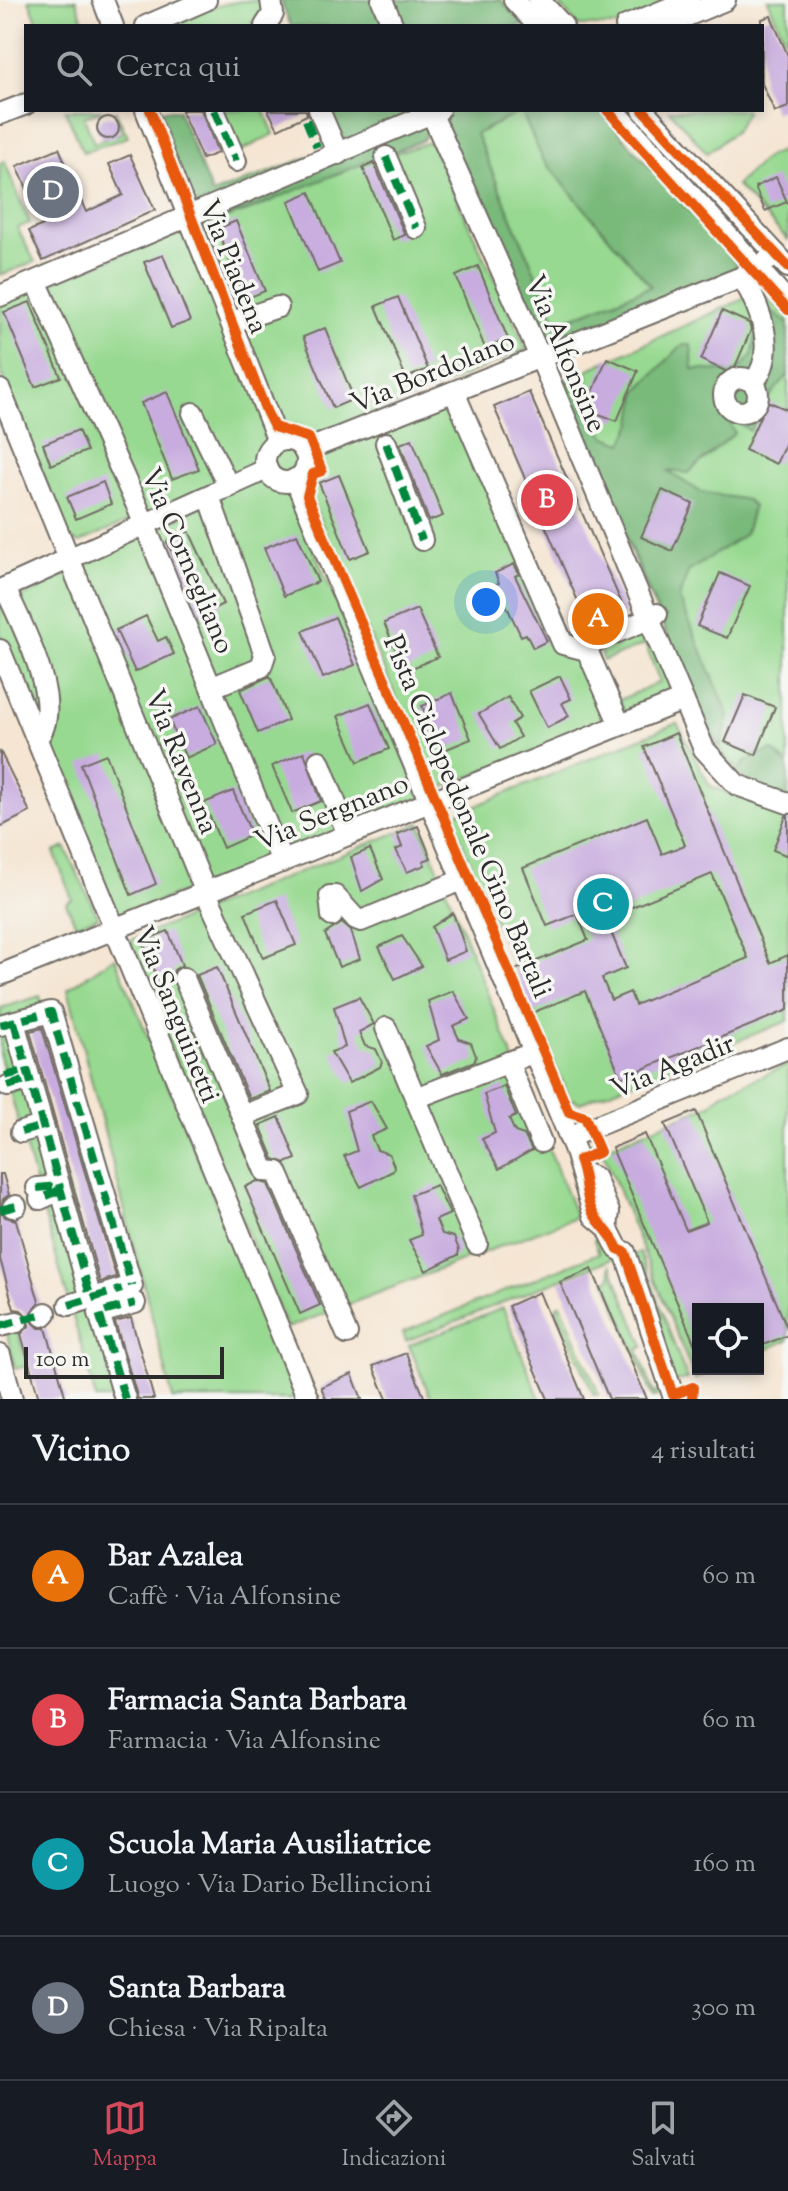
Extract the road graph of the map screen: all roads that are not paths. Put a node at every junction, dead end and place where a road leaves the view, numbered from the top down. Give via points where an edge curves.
1 (103, 0) edge
2 (206, 0) edge
3 (271, 0) edge
4 (382, 0) edge
5 (514, 0) edge
6 (539, 0) edge
7 (689, 0) edge
8 (725, 0) edge
9 (112, 24) edge
10 (151, 24) edge
11 (266, 24) edge
12 (282, 24) edge
13 (392, 24) edge
14 (536, 24) edge
15 (561, 24) edge
16 (631, 24) edge
17 (668, 24) edge
18 (24, 105) edge
19 (147, 112) edge
20 (215, 112) edge
21 (320, 112) edge
22 (431, 112) edge
23 (433, 112) edge
24 (616, 112) edge
25 (645, 112) edge
26 (0, 114) edge
27 (338, 154) junction
28 (386, 157) dead end
29 (236, 161) dead end
30 (189, 218) junction
31 (416, 228) dead end
32 (782, 260) edge
33 (750, 273) junction
34 (37, 283) junction
35 (0, 296) edge
36 (788, 302) edge
37 (278, 307) dead end
38 (232, 322) junction
39 (540, 357) junction
40 (753, 383) dead end
41 (0, 390) edge
42 (454, 392) junction
43 (193, 413) dead end
44 (278, 441) junction
45 (386, 443) dead end
46 (304, 451) junction
47 (267, 469) junction
48 (295, 479) junction
49 (229, 487) junction
50 (209, 496) junction
51 (145, 526) junction
52 (422, 540) dead end
53 (70, 561) junction
54 (3, 589) edge
55 (653, 617) junction
56 (0, 650) edge
57 (587, 650) junction
58 (213, 687) junction
59 (683, 700) junction
60 (620, 725) junction
61 (38, 737) junction
62 (319, 761) dead end
63 (432, 800) junction
64 (788, 803) edge
65 (348, 835) junction
66 (282, 862) junction
67 (464, 879) junction
68 (206, 893) junction
69 (332, 916) dead end
70 (114, 931) junction
71 (0, 975) edge
72 (184, 978) dead end
73 (7, 1024) edge
74 (386, 1028) dead end
75 (788, 1048) edge
76 (535, 1052) junction
77 (508, 1062) junction
78 (28, 1074) junction
79 (7, 1081) dead end
80 (416, 1098) junction
81 (242, 1116) junction
82 (43, 1126) junction
83 (21, 1132) dead end
84 (569, 1137) junction
85 (541, 1142) dead end
86 (59, 1186) junction
87 (38, 1193) dead end
88 (477, 1244) dead end
89 (130, 1293) junction
90 (91, 1299) junction
91 (69, 1305) dead end
92 (347, 1334) dead end
93 (0, 1355) edge
94 (673, 1395) dead end
95 (12, 1399) edge
96 (125, 1399) edge
97 (308, 1399) edge

1 - 9 street
2 - 10 street
3 - 11 street via 273,14
3 - 12 street
4 - 13 street
5 - 14 street
6 - 15 street
7 - 16 street
8 - 17 street
18 - 26 street
19 - 30 street, Via Piadena
20 - 29 street
21 - 27 street
22 - 27 street
23 - 39 street, Via Alfonsine
24 - 33 street
25 - 32 street
27 - 30 street
28 - 31 street
30 - 34 street
30 - 38 street, Via Piadena
32 - 33 street, Via Bordolano
33 - 36 street
33 - 39 street, Via Bordolano
33 - 40 street via 766,345
34 - 35 street
34 - 51 street, Via Cornegliano
37 - 38 street
38 - 44 street, Via Piadena
39 - 42 street, Via Bordolano
39 - 55 street, Via Alfonsine
41 - 53 street, Via Ravenna
42 - 46 street, Via Bordolano
42 - 57 street via 563,644
43 - 49 street
44 - 46 street via 296,443
44 - 47 street via 266,453
45 - 52 street
46 - 48 street via 305,467
47 - 48 street via 279,480
47 - 49 street
48 - 63 street
49 - 50 street
50 - 51 street
50 - 58 street via 265,655 261,667
51 - 53 street
51 - 58 street, Via Cornegliano
53 - 54 street
53 - 68 street, Via Ravenna
54 - 61 street via 46,693 49,716
55 - 57 street via 593,642
55 - 59 street, Via Alfonsine
56 - 61 street, Via Sanguinetti
57 - 60 street
58 - 66 street, Via Cornegliano
59 - 60 street, Via Sergnano
59 - 64 street, Via Alfonsine via 704,749 737,785
60 - 63 street, Via Sergnano
61 - 70 street, Via Sanguinetti
62 - 65 street
63 - 65 street, Via Sergnano
63 - 67 street
65 - 66 street, Via Sergnano
66 - 68 street, Via Sergnano
67 - 69 street via 361,921 330,896
67 - 76 street
68 - 70 street, Via Sergnano
68 - 81 street, Via Ravenna via 298,1094
70 - 71 street, Via Sergnano
70 - 97 street, Via Sanguinetti
72 - 81 street
73 - 78 street
73 - 89 street via 51,1012
74 - 80 street
75 - 84 street, Via Agadir
76 - 77 street
76 - 84 street
77 - 80 street
77 - 85 street
78 - 79 street
78 - 82 street
80 - 88 street
81 - 92 street via 265,1171 277,1172
82 - 83 street
82 - 86 street
84 - 94 street via 585,1174 595,1178 600,1189 609,1212 607,1227 625,1252
86 - 87 street
86 - 90 street
89 - 90 street
89 - 96 street via 99,1313
90 - 91 street
93 - 95 street

